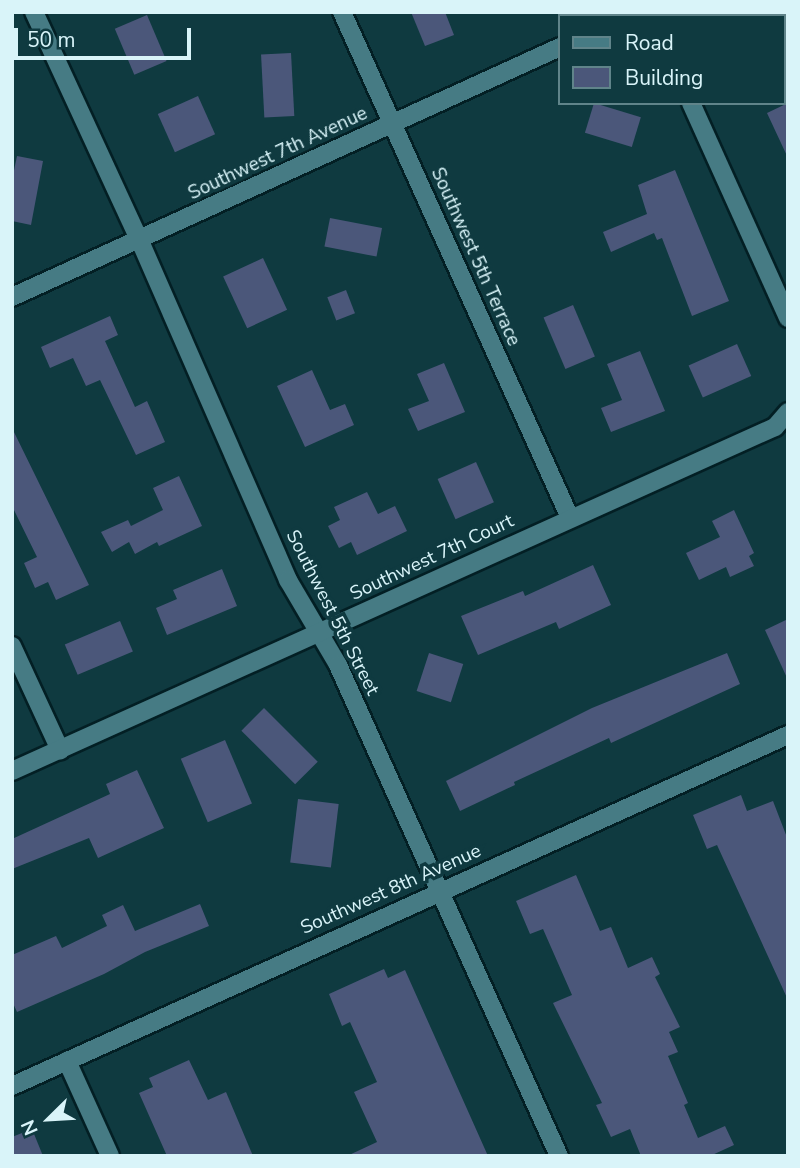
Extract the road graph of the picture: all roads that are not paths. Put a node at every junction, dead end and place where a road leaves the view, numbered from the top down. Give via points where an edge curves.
1 (34, 12) edge
2 (342, 12) edge
3 (558, 48) edge
4 (692, 105) edge
5 (393, 124) junction
6 (140, 242) junction
7 (12, 297) edge
8 (788, 318) edge
9 (788, 412) edge
10 (570, 518) junction
11 (317, 633) junction
12 (12, 646) edge
13 (788, 735) edge
14 (60, 750) junction
15 (12, 771) edge
16 (440, 891) junction
17 (67, 1061) junction
18 (12, 1086) edge
19 (110, 1156) edge
20 (559, 1156) edge

1 - 6 street, Southwest 5th Street
2 - 5 street, Southwest 5th Terrace
3 - 5 street, Southwest 7th Avenue
4 - 8 street
5 - 6 street, Southwest 7th Avenue
5 - 10 street, Southwest 5th Terrace
6 - 7 street, Southwest 7th Avenue
6 - 11 street, Southwest 5th Street via 288,580
9 - 10 street, Southwest 7th Court via 775,427
10 - 11 street, Southwest 7th Court
11 - 14 street, Southwest 7th Court
11 - 16 street, Southwest 5th Street via 338,665
12 - 14 street
13 - 16 street, Southwest 8th Avenue
14 - 15 street, Southwest 7th Court
16 - 17 street, Southwest 8th Avenue
16 - 20 street, Southwest 5th Street
17 - 18 street, Southwest 8th Avenue
17 - 19 street

